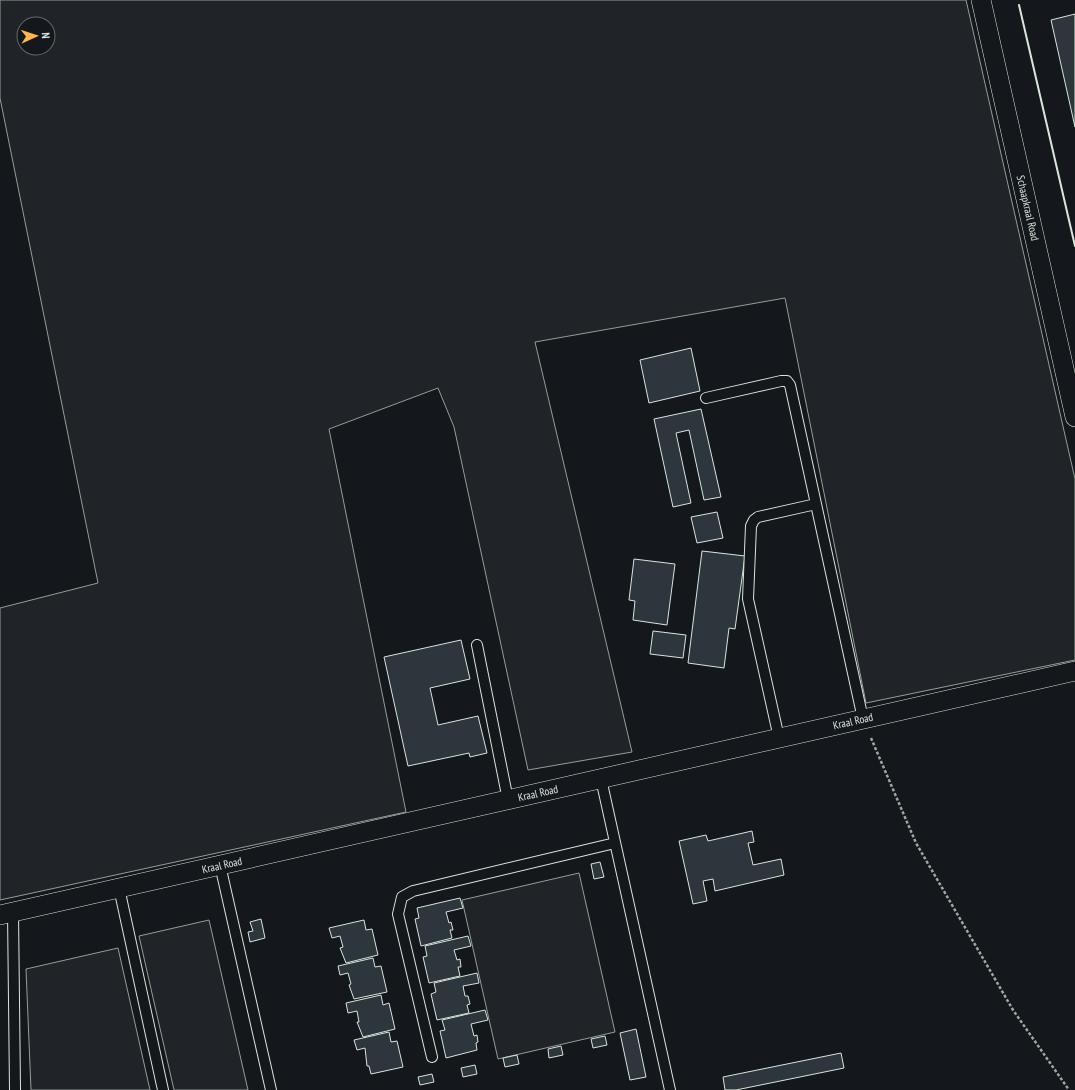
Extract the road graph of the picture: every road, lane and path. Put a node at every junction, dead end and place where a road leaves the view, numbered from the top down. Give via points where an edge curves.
1 (981, 0) edge
2 (706, 398) dead end
3 (1075, 417) edge
4 (816, 504) junction
5 (477, 645) dead end
6 (1075, 671) edge
7 (863, 719) junction
8 (779, 738) junction
9 (601, 779) junction
10 (508, 800) junction
11 (615, 843) junction
12 (220, 865) junction
13 (119, 888) junction
14 (6, 914) edge
15 (432, 1057) dead end
16 (15, 1090) edge
17 (163, 1090) edge
18 (271, 1090) edge
19 (670, 1090) edge
20 (1069, 1090) edge

1 - 3 street, Schaapkraal Road
2 - 4 lane via 787,381
4 - 7 lane
4 - 8 lane via 758,517 751,526 748,599
5 - 10 lane
6 - 7 street, Kraal Road
7 - 8 street, Kraal Road
7 - 20 path via 916,843 1013,1010
8 - 9 street, Kraal Road
9 - 10 street, Kraal Road
9 - 11 lane
10 - 12 street, Kraal Road
11 - 15 lane via 413,891 402,897 398,914
11 - 19 lane
12 - 13 street, Kraal Road
12 - 18 lane
13 - 14 street, Kraal Road
13 - 17 lane
14 - 16 lane

